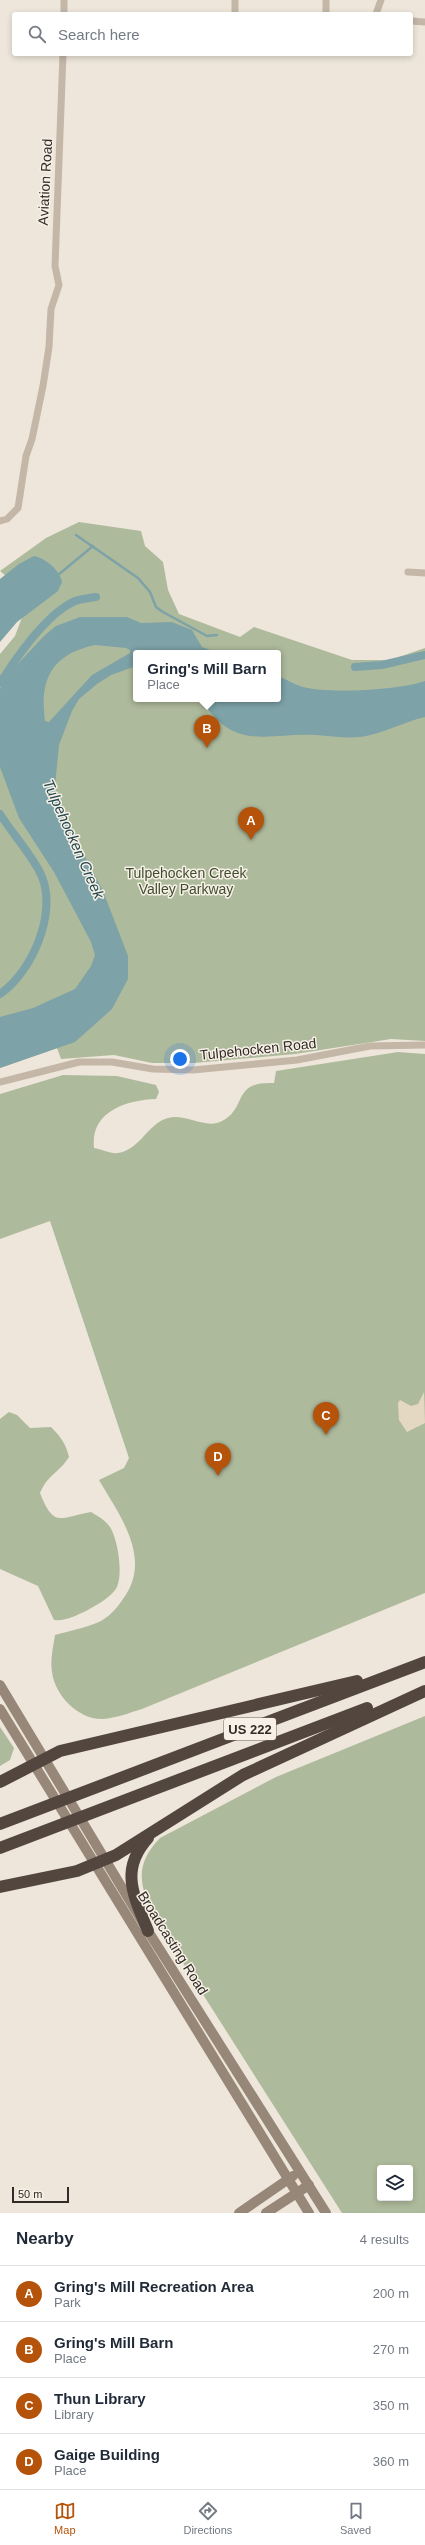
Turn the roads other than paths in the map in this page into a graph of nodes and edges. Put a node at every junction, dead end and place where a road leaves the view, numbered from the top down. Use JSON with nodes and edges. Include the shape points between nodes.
{"nodes":[{"id":1,"x":64,"y":0,"type":"edge"},
{"id":2,"x":235,"y":0,"type":"edge"},
{"id":3,"x":326,"y":0,"type":"edge"},
{"id":4,"x":382,"y":0,"type":"edge"},
{"id":5,"x":64,"y":12,"type":"edge"},
{"id":6,"x":235,"y":12,"type":"edge"},
{"id":7,"x":326,"y":12,"type":"edge"},
{"id":8,"x":377,"y":12,"type":"edge"},
{"id":9,"x":413,"y":21,"type":"edge"},
{"id":10,"x":425,"y":22,"type":"edge"},
{"id":11,"x":63,"y":56,"type":"edge"},
{"id":12,"x":0,"y":522,"type":"edge"},
{"id":13,"x":408,"y":572,"type":"dead end"},
{"id":14,"x":425,"y":573,"type":"edge"},
{"id":15,"x":425,"y":1045,"type":"edge"},
{"id":16,"x":0,"y":1082,"type":"edge"},
{"id":17,"x":425,"y":1662,"type":"edge"},
{"id":18,"x":0,"y":1685,"type":"edge"},
{"id":19,"x":425,"y":1686,"type":"edge"},
{"id":20,"x":425,"y":1691,"type":"edge"},
{"id":21,"x":0,"y":1709,"type":"edge"},
{"id":22,"x":38,"y":1762,"type":"junction"},
{"id":23,"x":0,"y":1782,"type":"edge"},
{"id":24,"x":0,"y":1824,"type":"edge"},
{"id":25,"x":157,"y":1829,"type":"junction"},
{"id":26,"x":0,"y":1848,"type":"edge"},
{"id":27,"x":100,"y":1862,"type":"junction"},
{"id":28,"x":0,"y":1887,"type":"edge"},
{"id":29,"x":148,"y":1931,"type":"junction"},
{"id":30,"x":300,"y":2172,"type":"junction"},
{"id":31,"x":288,"y":2179,"type":"junction"},
{"id":32,"x":309,"y":2185,"type":"junction"},
{"id":33,"x":297,"y":2193,"type":"junction"},
{"id":34,"x":238,"y":2213,"type":"edge"},
{"id":35,"x":266,"y":2213,"type":"edge"},
{"id":36,"x":309,"y":2213,"type":"edge"},
{"id":37,"x":326,"y":2213,"type":"edge"}],
"edges":[{"from":1,"to":5,"type":"street"},
{"from":2,"to":6,"type":"street"},
{"from":3,"to":7,"type":"street"},
{"from":4,"to":8,"type":"street"},
{"from":9,"to":10,"type":"street"},
{"from":11,"to":12,"type":"street","name":"Aviation Road","via":[[55,266],[59,285],[51,308],[43,386],[26,456],[18,508],[8,519]]},
{"from":13,"to":14,"type":"street"},
{"from":15,"to":16,"type":"street","name":"Tulpehocken Road","via":[[370,1046],[297,1060],[193,1070],[153,1069],[112,1062],[79,1062]]},
{"from":17,"to":22,"type":"highway","via":[[312,1693],[60,1751]]},
{"from":17,"to":24,"type":"highway","number":"US 222"},
{"from":18,"to":22,"type":"main road","name":"Broadcasting Road"},
{"from":19,"to":26,"type":"highway","number":"US 222"},
{"from":20,"to":25,"type":"highway","via":[[243,1775]]},
{"from":21,"to":22,"type":"main road","name":"Broadcasting Road"},
{"from":22,"to":23,"type":"highway"},
{"from":22,"to":27,"type":"main road","name":"Broadcasting Road"},
{"from":25,"to":27,"type":"highway"},
{"from":25,"to":29,"type":"highway","via":[[137,1853],[131,1873],[133,1895]]},
{"from":27,"to":28,"type":"highway","via":[[77,1871]]},
{"from":27,"to":29,"type":"main road","name":"Broadcasting Road"},
{"from":27,"to":31,"type":"main road","name":"Broadcasting Road"},
{"from":29,"to":30,"type":"main road","name":"Broadcasting Road"},
{"from":30,"to":31,"type":"main road"},
{"from":30,"to":32,"type":"main road","name":"Broadcasting Road"},
{"from":31,"to":33,"type":"main road","name":"Broadcasting Road"},
{"from":31,"to":34,"type":"main road"},
{"from":32,"to":33,"type":"main road"},
{"from":32,"to":37,"type":"main road","name":"Broadcasting Road"},
{"from":33,"to":35,"type":"main road"},
{"from":33,"to":36,"type":"main road","name":"Broadcasting Road"}]}
